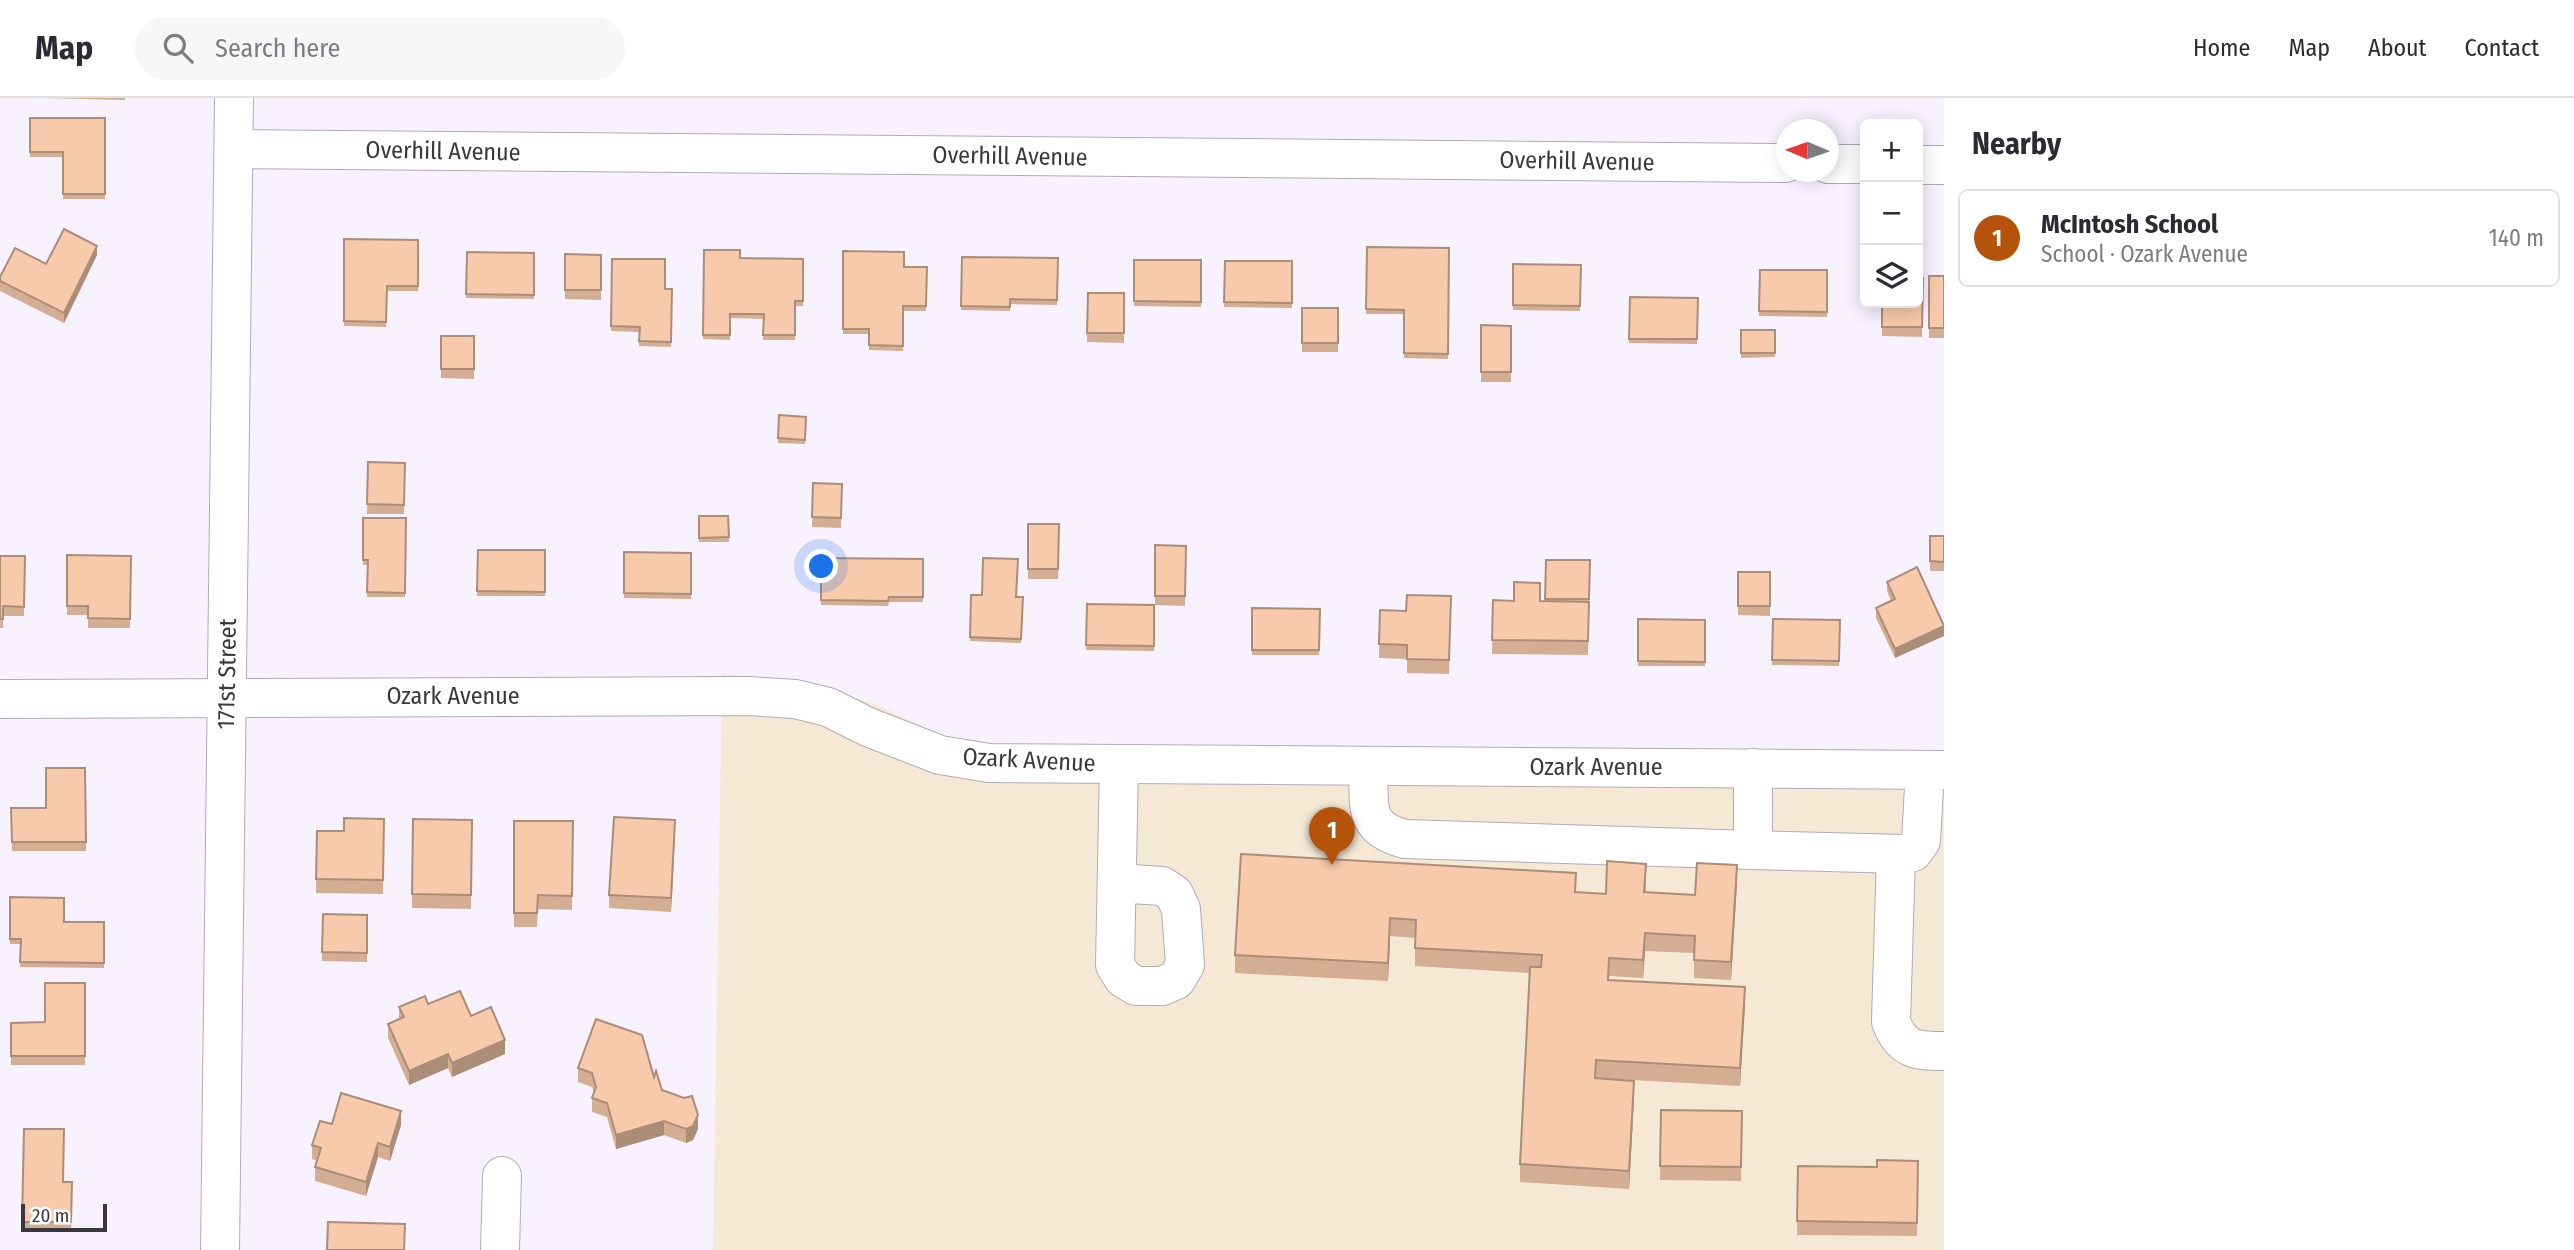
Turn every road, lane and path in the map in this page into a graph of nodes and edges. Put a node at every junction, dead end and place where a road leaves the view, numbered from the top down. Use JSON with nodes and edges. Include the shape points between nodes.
{"nodes":[{"id":1,"x":234,"y":98,"type":"edge"},
{"id":2,"x":233,"y":149,"type":"junction"},
{"id":3,"x":1776,"y":163,"type":"edge"},
{"id":4,"x":1839,"y":164,"type":"edge"},
{"id":5,"x":1860,"y":164,"type":"edge"},
{"id":6,"x":1923,"y":165,"type":"edge"},
{"id":7,"x":1944,"y":165,"type":"edge"},
{"id":8,"x":227,"y":697,"type":"junction"},
{"id":9,"x":0,"y":699,"type":"edge"},
{"id":10,"x":1119,"y":764,"type":"junction"},
{"id":11,"x":1368,"y":766,"type":"junction"},
{"id":12,"x":1753,"y":768,"type":"junction"},
{"id":13,"x":1935,"y":770,"type":"edge"},
{"id":14,"x":1753,"y":850,"type":"junction"},
{"id":15,"x":1896,"y":854,"type":"junction"},
{"id":16,"x":1117,"y":883,"type":"dead end"},
{"id":17,"x":1944,"y":1051,"type":"edge"},
{"id":18,"x":502,"y":1176,"type":"dead end"},
{"id":19,"x":220,"y":1250,"type":"edge"},
{"id":20,"x":500,"y":1250,"type":"edge"}],
"edges":[{"from":1,"to":2,"type":"street","name":"171st Street"},
{"from":2,"to":3,"type":"street","name":"Overhill Avenue"},
{"from":2,"to":8,"type":"street","name":"171st Street"},
{"from":4,"to":5,"type":"street"},
{"from":6,"to":7,"type":"street"},
{"from":8,"to":9,"type":"street","name":"Ozark Avenue"},
{"from":8,"to":10,"type":"street","name":"Ozark Avenue","via":[[795,699],[828,707],[940,755],[989,763]]},
{"from":8,"to":19,"type":"street","name":"171st Street"},
{"from":10,"to":11,"type":"street","name":"Ozark Avenue"},
{"from":10,"to":16,"type":"street"},
{"from":11,"to":12,"type":"street","name":"Ozark Avenue"},
{"from":11,"to":14,"type":"street","via":[[1375,826],[1405,839]]},
{"from":12,"to":13,"type":"street","name":"Ozark Avenue"},
{"from":12,"to":14,"type":"street"},
{"from":13,"to":15,"type":"street","via":[[1921,841],[1913,852]]},
{"from":14,"to":15,"type":"street"},
{"from":15,"to":17,"type":"street","via":[[1891,1022],[1896,1037],[1909,1047]]},
{"from":18,"to":20,"type":"street"}]}
